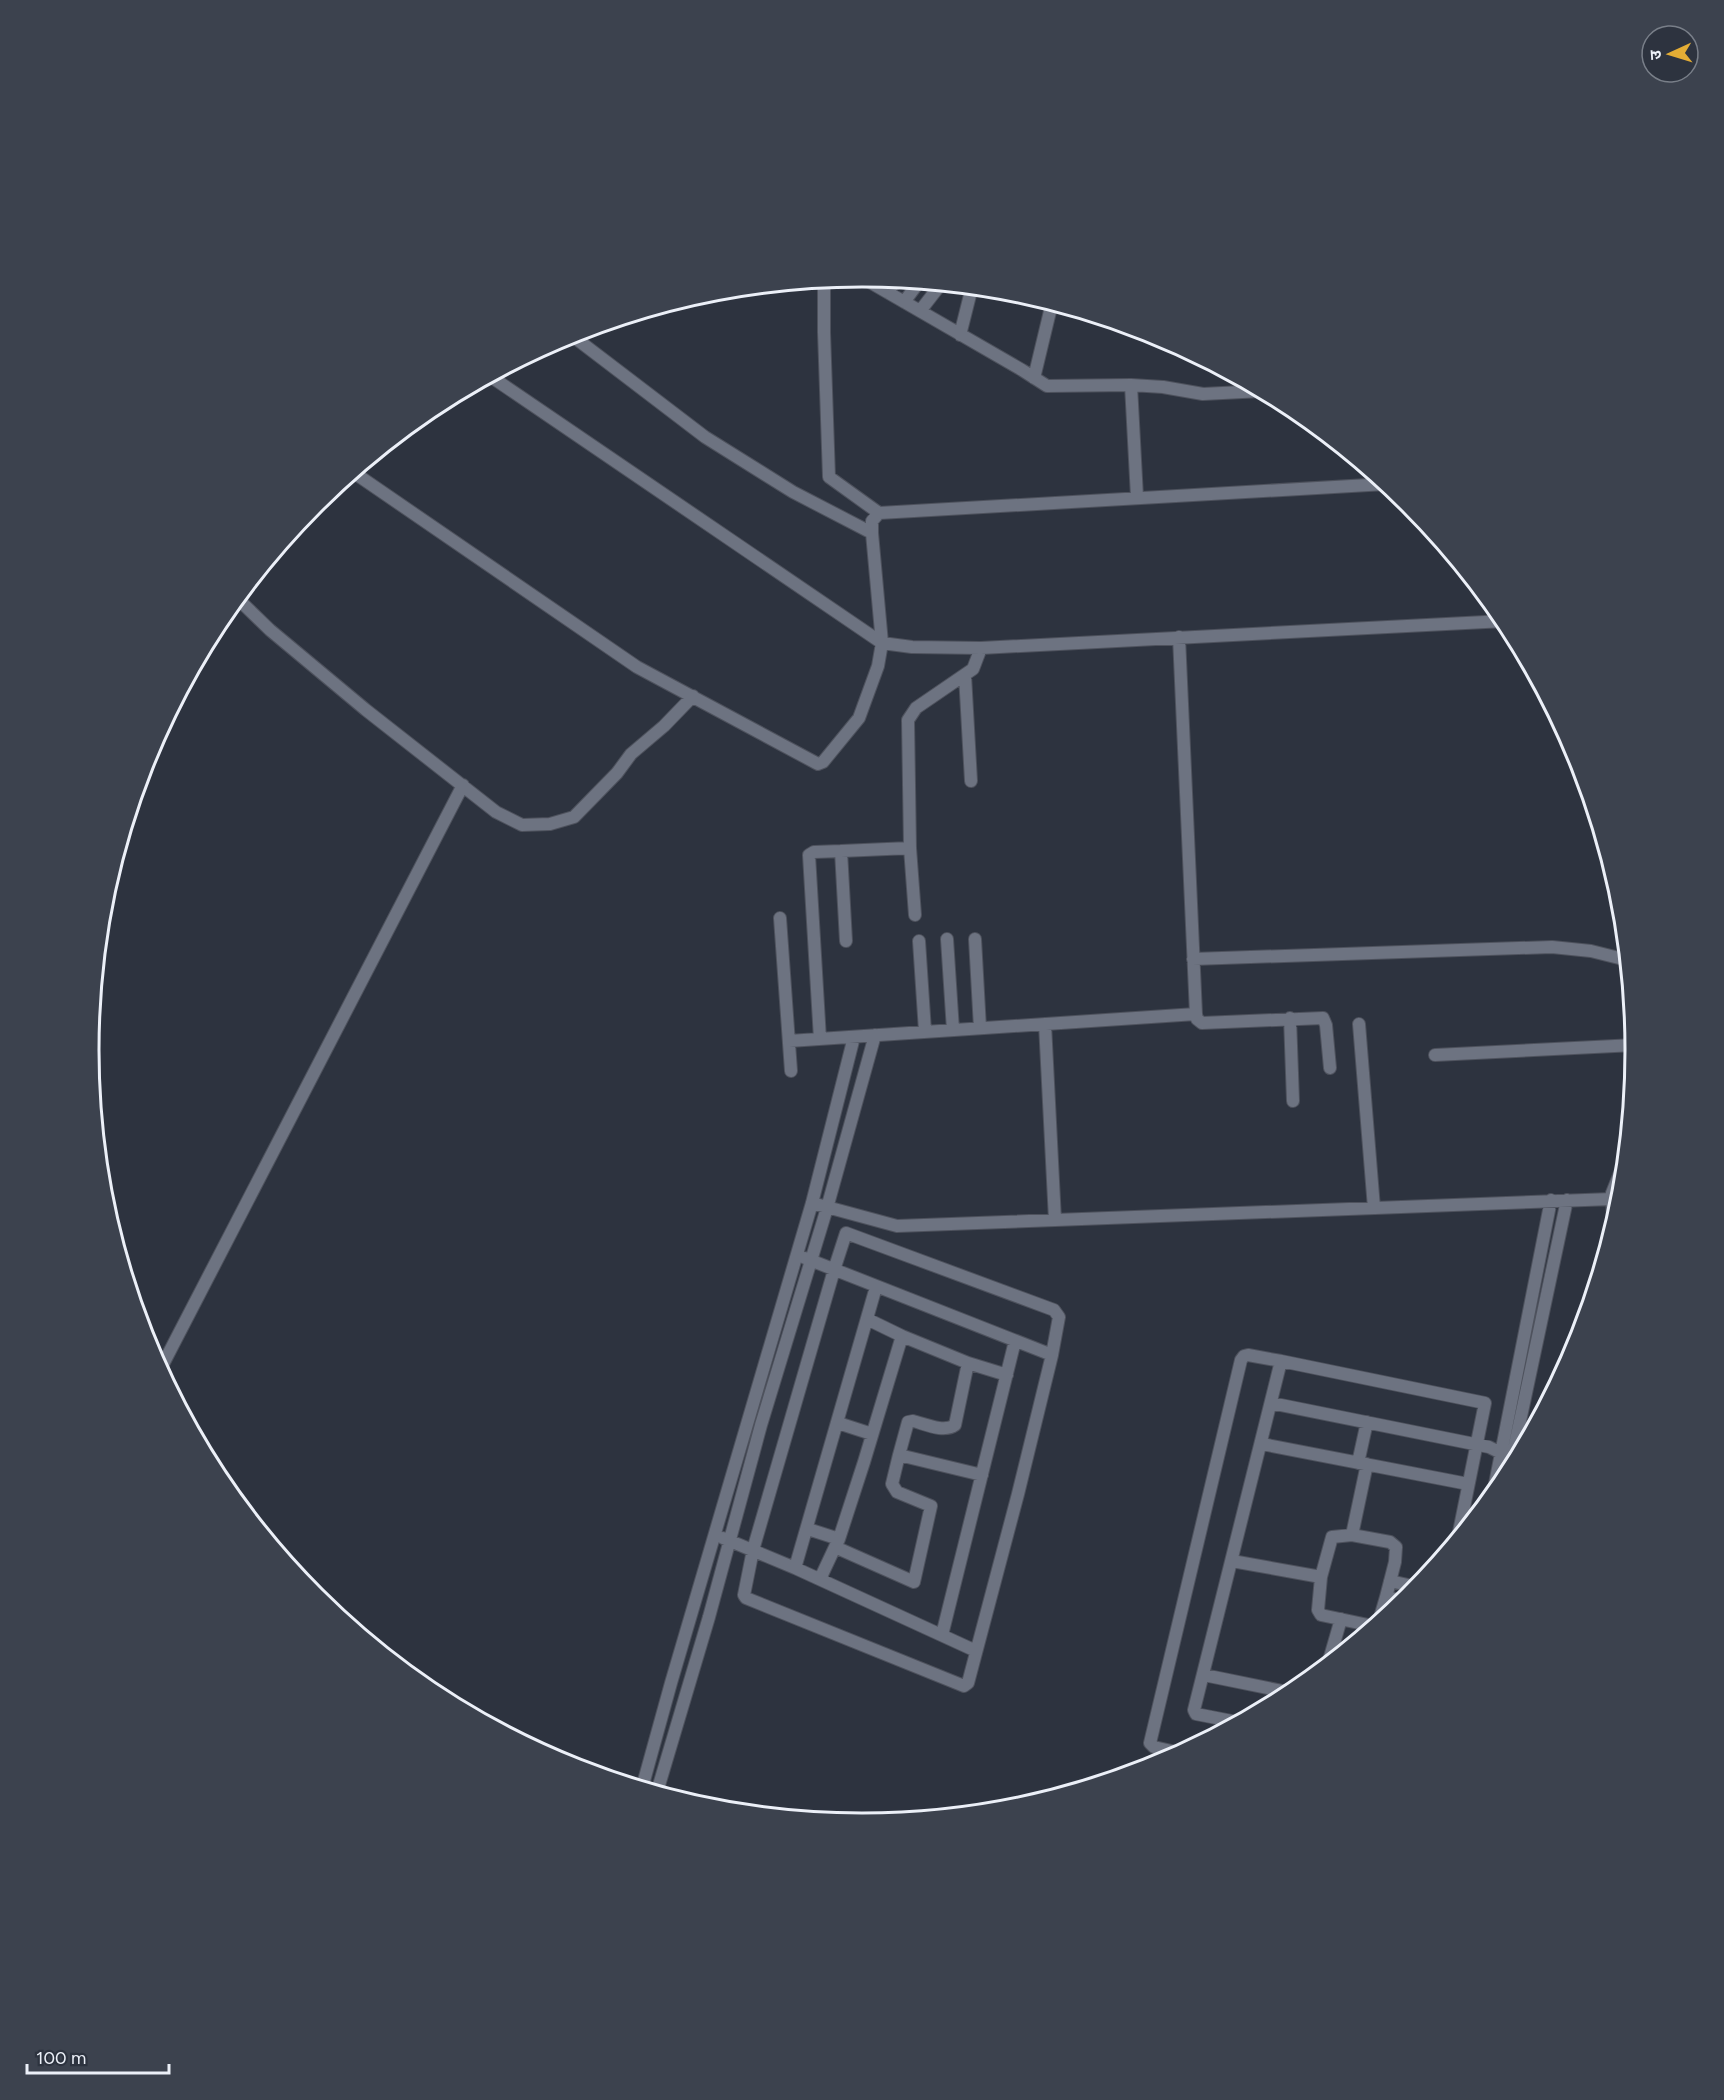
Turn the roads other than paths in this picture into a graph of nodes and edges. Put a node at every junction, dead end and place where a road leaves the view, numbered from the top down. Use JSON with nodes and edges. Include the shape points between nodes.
{"nodes":[{"id":1,"x":880,"y":288,"type":"edge"},
{"id":2,"x":890,"y":288,"type":"edge"},
{"id":3,"x":824,"y":289,"type":"edge"},
{"id":4,"x":914,"y":289,"type":"edge"},
{"id":5,"x":935,"y":291,"type":"edge"},
{"id":6,"x":887,"y":292,"type":"junction"},
{"id":7,"x":970,"y":295,"type":"edge"},
{"id":8,"x":904,"y":302,"type":"junction"},
{"id":9,"x":920,"y":311,"type":"junction"},
{"id":10,"x":1051,"y":311,"type":"edge"},
{"id":11,"x":960,"y":335,"type":"junction"},
{"id":12,"x":580,"y":341,"type":"edge"},
{"id":13,"x":1034,"y":378,"type":"junction"},
{"id":14,"x":497,"y":381,"type":"edge"},
{"id":15,"x":1131,"y":385,"type":"junction"},
{"id":16,"x":1248,"y":392,"type":"edge"},
{"id":17,"x":359,"y":476,"type":"edge"},
{"id":18,"x":1372,"y":483,"type":"edge"},
{"id":19,"x":1137,"y":497,"type":"junction"},
{"id":20,"x":879,"y":513,"type":"junction"},
{"id":21,"x":872,"y":533,"type":"junction"},
{"id":22,"x":244,"y":604,"type":"edge"},
{"id":23,"x":1493,"y":622,"type":"edge"},
{"id":24,"x":1179,"y":637,"type":"junction"},
{"id":25,"x":882,"y":643,"type":"junction"},
{"id":26,"x":979,"y":655,"type":"junction"},
{"id":27,"x":965,"y":675,"type":"junction"},
{"id":28,"x":693,"y":696,"type":"junction"},
{"id":29,"x":971,"y":781,"type":"dead end"},
{"id":30,"x":463,"y":785,"type":"junction"},
{"id":31,"x":910,"y":848,"type":"junction"},
{"id":32,"x":841,"y":851,"type":"junction"},
{"id":33,"x":915,"y":915,"type":"dead end"},
{"id":34,"x":780,"y":918,"type":"dead end"},
{"id":35,"x":946,"y":939,"type":"dead end"},
{"id":36,"x":975,"y":939,"type":"dead end"},
{"id":37,"x":919,"y":940,"type":"dead end"},
{"id":38,"x":846,"y":941,"type":"dead end"},
{"id":39,"x":1619,"y":958,"type":"edge"},
{"id":40,"x":1193,"y":959,"type":"junction"},
{"id":41,"x":1196,"y":1014,"type":"junction"},
{"id":42,"x":1290,"y":1018,"type":"junction"},
{"id":43,"x":1045,"y":1024,"type":"junction"},
{"id":44,"x":1359,"y":1024,"type":"dead end"},
{"id":45,"x":980,"y":1028,"type":"junction"},
{"id":46,"x":953,"y":1030,"type":"junction"},
{"id":47,"x":925,"y":1031,"type":"junction"},
{"id":48,"x":874,"y":1035,"type":"junction"},
{"id":49,"x":854,"y":1037,"type":"junction"},
{"id":50,"x":820,"y":1039,"type":"junction"},
{"id":51,"x":789,"y":1041,"type":"junction"},
{"id":52,"x":1625,"y":1046,"type":"edge"},
{"id":53,"x":1435,"y":1055,"type":"dead end"},
{"id":54,"x":1330,"y":1068,"type":"dead end"},
{"id":55,"x":791,"y":1071,"type":"dead end"},
{"id":56,"x":1293,"y":1101,"type":"dead end"},
{"id":57,"x":1611,"y":1195,"type":"edge"},
{"id":58,"x":1551,"y":1200,"type":"junction"},
{"id":59,"x":1567,"y":1200,"type":"junction"},
{"id":60,"x":812,"y":1203,"type":"junction"},
{"id":61,"x":827,"y":1208,"type":"junction"},
{"id":62,"x":1374,"y":1208,"type":"junction"},
{"id":63,"x":1055,"y":1220,"type":"junction"},
{"id":64,"x":796,"y":1253,"type":"junction"},
{"id":65,"x":810,"y":1261,"type":"junction"},
{"id":66,"x":834,"y":1270,"type":"junction"},
{"id":67,"x":876,"y":1287,"type":"junction"},
{"id":68,"x":867,"y":1319,"type":"junction"},
{"id":69,"x":902,"y":1336,"type":"junction"},
{"id":70,"x":1015,"y":1341,"type":"junction"},
{"id":71,"x":1052,"y":1355,"type":"junction"},
{"id":72,"x":165,"y":1360,"type":"edge"},
{"id":73,"x":1281,"y":1361,"type":"junction"},
{"id":74,"x":968,"y":1363,"type":"junction"},
{"id":75,"x":1007,"y":1375,"type":"junction"},
{"id":76,"x":1271,"y":1403,"type":"junction"},
{"id":77,"x":1367,"y":1422,"type":"junction"},
{"id":78,"x":837,"y":1423,"type":"junction"},
{"id":79,"x":872,"y":1434,"type":"junction"},
{"id":80,"x":1262,"y":1444,"type":"junction"},
{"id":81,"x":1477,"y":1444,"type":"junction"},
{"id":82,"x":1512,"y":1449,"type":"edge"},
{"id":83,"x":1511,"y":1450,"type":"edge"},
{"id":84,"x":899,"y":1455,"type":"junction"},
{"id":85,"x":1507,"y":1457,"type":"edge"},
{"id":86,"x":1362,"y":1464,"type":"junction"},
{"id":87,"x":982,"y":1476,"type":"junction"},
{"id":88,"x":1468,"y":1484,"type":"junction"},
{"id":89,"x":1461,"y":1522,"type":"edge"},
{"id":90,"x":808,"y":1529,"type":"junction"},
{"id":91,"x":715,"y":1534,"type":"junction"},
{"id":92,"x":1352,"y":1535,"type":"junction"},
{"id":93,"x":729,"y":1541,"type":"junction"},
{"id":94,"x":837,"y":1543,"type":"junction"},
{"id":95,"x":753,"y":1550,"type":"junction"},
{"id":96,"x":1232,"y":1561,"type":"junction"},
{"id":97,"x":795,"y":1568,"type":"junction"},
{"id":98,"x":1321,"y":1577,"type":"junction"},
{"id":99,"x":820,"y":1580,"type":"junction"},
{"id":100,"x":1390,"y":1581,"type":"junction"},
{"id":101,"x":1407,"y":1585,"type":"edge"},
{"id":102,"x":1386,"y":1597,"type":"junction"},
{"id":103,"x":1393,"y":1598,"type":"edge"},
{"id":104,"x":1383,"y":1608,"type":"edge"},
{"id":105,"x":1341,"y":1619,"type":"junction"},
{"id":106,"x":1365,"y":1624,"type":"edge"},
{"id":107,"x":942,"y":1635,"type":"junction"},
{"id":108,"x":1332,"y":1650,"type":"edge"},
{"id":109,"x":976,"y":1651,"type":"junction"},
{"id":110,"x":1204,"y":1675,"type":"junction"},
{"id":111,"x":1277,"y":1690,"type":"edge"},
{"id":112,"x":1227,"y":1720,"type":"edge"},
{"id":113,"x":1165,"y":1750,"type":"edge"},
{"id":114,"x":644,"y":1781,"type":"edge"},
{"id":115,"x":659,"y":1785,"type":"edge"}],
"edges":[{"from":1,"to":6,"type":"street"},
{"from":2,"to":6,"type":"street"},
{"from":3,"to":20,"type":"street","via":[[829,477]]},
{"from":4,"to":8,"type":"street"},
{"from":5,"to":9,"type":"street"},
{"from":6,"to":8,"type":"street"},
{"from":7,"to":11,"type":"street"},
{"from":8,"to":9,"type":"street"},
{"from":9,"to":11,"type":"street"},
{"from":10,"to":13,"type":"street"},
{"from":11,"to":13,"type":"street"},
{"from":12,"to":21,"type":"street","via":[[705,437],[793,492]]},
{"from":13,"to":15,"type":"street","via":[[1047,386]]},
{"from":14,"to":25,"type":"street"},
{"from":15,"to":16,"type":"street","via":[[1203,394]]},
{"from":15,"to":19,"type":"street"},
{"from":17,"to":28,"type":"street","via":[[637,667]]},
{"from":18,"to":19,"type":"street"},
{"from":19,"to":20,"type":"street"},
{"from":20,"to":21,"type":"street","via":[[872,521]]},
{"from":21,"to":25,"type":"street"},
{"from":22,"to":30,"type":"street","via":[[366,710]]},
{"from":23,"to":24,"type":"street"},
{"from":24,"to":26,"type":"street"},
{"from":24,"to":40,"type":"street"},
{"from":25,"to":26,"type":"street"},
{"from":25,"to":28,"type":"street","via":[[859,718],[821,764]]},
{"from":26,"to":27,"type":"street","via":[[973,669]]},
{"from":27,"to":29,"type":"street"},
{"from":27,"to":31,"type":"street","via":[[916,708],[908,720]]},
{"from":28,"to":30,"type":"street","via":[[636,749],[570,820],[534,826],[515,823]]},
{"from":30,"to":72,"type":"street"},
{"from":31,"to":32,"type":"street"},
{"from":31,"to":33,"type":"street"},
{"from":32,"to":38,"type":"street"},
{"from":32,"to":50,"type":"street","via":[[809,855]]},
{"from":34,"to":51,"type":"street"},
{"from":35,"to":46,"type":"street"},
{"from":36,"to":45,"type":"street"},
{"from":37,"to":47,"type":"street"},
{"from":39,"to":40,"type":"street","via":[[1552,947]]},
{"from":40,"to":41,"type":"street"},
{"from":41,"to":42,"type":"street","via":[[1202,1023]]},
{"from":41,"to":43,"type":"street"},
{"from":42,"to":54,"type":"street","via":[[1325,1020]]},
{"from":42,"to":56,"type":"street"},
{"from":43,"to":45,"type":"street"},
{"from":43,"to":63,"type":"street"},
{"from":44,"to":62,"type":"street"},
{"from":45,"to":46,"type":"street"},
{"from":46,"to":47,"type":"street"},
{"from":47,"to":48,"type":"street"},
{"from":48,"to":49,"type":"street"},
{"from":48,"to":61,"type":"street"},
{"from":49,"to":50,"type":"street"},
{"from":49,"to":60,"type":"street"},
{"from":50,"to":51,"type":"street"},
{"from":51,"to":55,"type":"street"},
{"from":52,"to":53,"type":"street"},
{"from":57,"to":59,"type":"street"},
{"from":58,"to":59,"type":"street"},
{"from":58,"to":62,"type":"street"},
{"from":58,"to":83,"type":"street"},
{"from":59,"to":82,"type":"street"},
{"from":60,"to":61,"type":"street"},
{"from":60,"to":64,"type":"street"},
{"from":61,"to":63,"type":"street","via":[[897,1226]]},
{"from":61,"to":65,"type":"street"},
{"from":62,"to":63,"type":"street"},
{"from":64,"to":65,"type":"street"},
{"from":64,"to":91,"type":"street"},
{"from":65,"to":66,"type":"street"},
{"from":65,"to":93,"type":"street"},
{"from":66,"to":67,"type":"street"},
{"from":66,"to":71,"type":"street","via":[[849,1233],[1054,1310],[1059,1317]]},
{"from":66,"to":95,"type":"street"},
{"from":67,"to":68,"type":"street"},
{"from":67,"to":70,"type":"street"},
{"from":68,"to":69,"type":"street"},
{"from":68,"to":78,"type":"street"},
{"from":69,"to":74,"type":"street"},
{"from":69,"to":79,"type":"street"},
{"from":70,"to":71,"type":"street"},
{"from":70,"to":75,"type":"street"},
{"from":71,"to":109,"type":"street"},
{"from":73,"to":76,"type":"street"},
{"from":73,"to":81,"type":"street","via":[[1485,1403]]},
{"from":73,"to":113,"type":"street","via":[[1248,1355],[1241,1360],[1150,1743]]},
{"from":74,"to":75,"type":"street"},
{"from":74,"to":84,"type":"street","via":[[955,1425],[941,1428],[910,1421]]},
{"from":75,"to":87,"type":"street"},
{"from":76,"to":77,"type":"street"},
{"from":76,"to":80,"type":"street"},
{"from":77,"to":81,"type":"street"},
{"from":77,"to":86,"type":"street"},
{"from":78,"to":79,"type":"street"},
{"from":78,"to":90,"type":"street"},
{"from":79,"to":94,"type":"street"},
{"from":80,"to":86,"type":"street"},
{"from":80,"to":96,"type":"street"},
{"from":81,"to":85,"type":"street"},
{"from":81,"to":88,"type":"street"},
{"from":84,"to":87,"type":"street"},
{"from":84,"to":94,"type":"street","via":[[893,1489],[931,1506],[914,1582]]},
{"from":86,"to":88,"type":"street"},
{"from":86,"to":92,"type":"street"},
{"from":87,"to":107,"type":"street"},
{"from":88,"to":89,"type":"street"},
{"from":90,"to":94,"type":"street"},
{"from":90,"to":97,"type":"street"},
{"from":91,"to":93,"type":"street"},
{"from":91,"to":114,"type":"street"},
{"from":92,"to":98,"type":"street","via":[[1332,1537]]},
{"from":92,"to":100,"type":"street","via":[[1390,1542],[1396,1547]]},
{"from":93,"to":95,"type":"street"},
{"from":93,"to":115,"type":"street"},
{"from":94,"to":99,"type":"street"},
{"from":95,"to":97,"type":"street"},
{"from":95,"to":109,"type":"street","via":[[746,1598],[962,1686],[968,1683]]},
{"from":96,"to":98,"type":"street"},
{"from":96,"to":110,"type":"street"},
{"from":97,"to":99,"type":"street"},
{"from":98,"to":105,"type":"street","via":[[1319,1613]]},
{"from":99,"to":107,"type":"street"},
{"from":100,"to":101,"type":"street"},
{"from":100,"to":102,"type":"street"},
{"from":102,"to":103,"type":"street"},
{"from":102,"to":104,"type":"street"},
{"from":105,"to":106,"type":"street"},
{"from":105,"to":108,"type":"street"},
{"from":107,"to":109,"type":"street"},
{"from":110,"to":111,"type":"street"},
{"from":110,"to":112,"type":"street","via":[[1195,1712]]}]}
